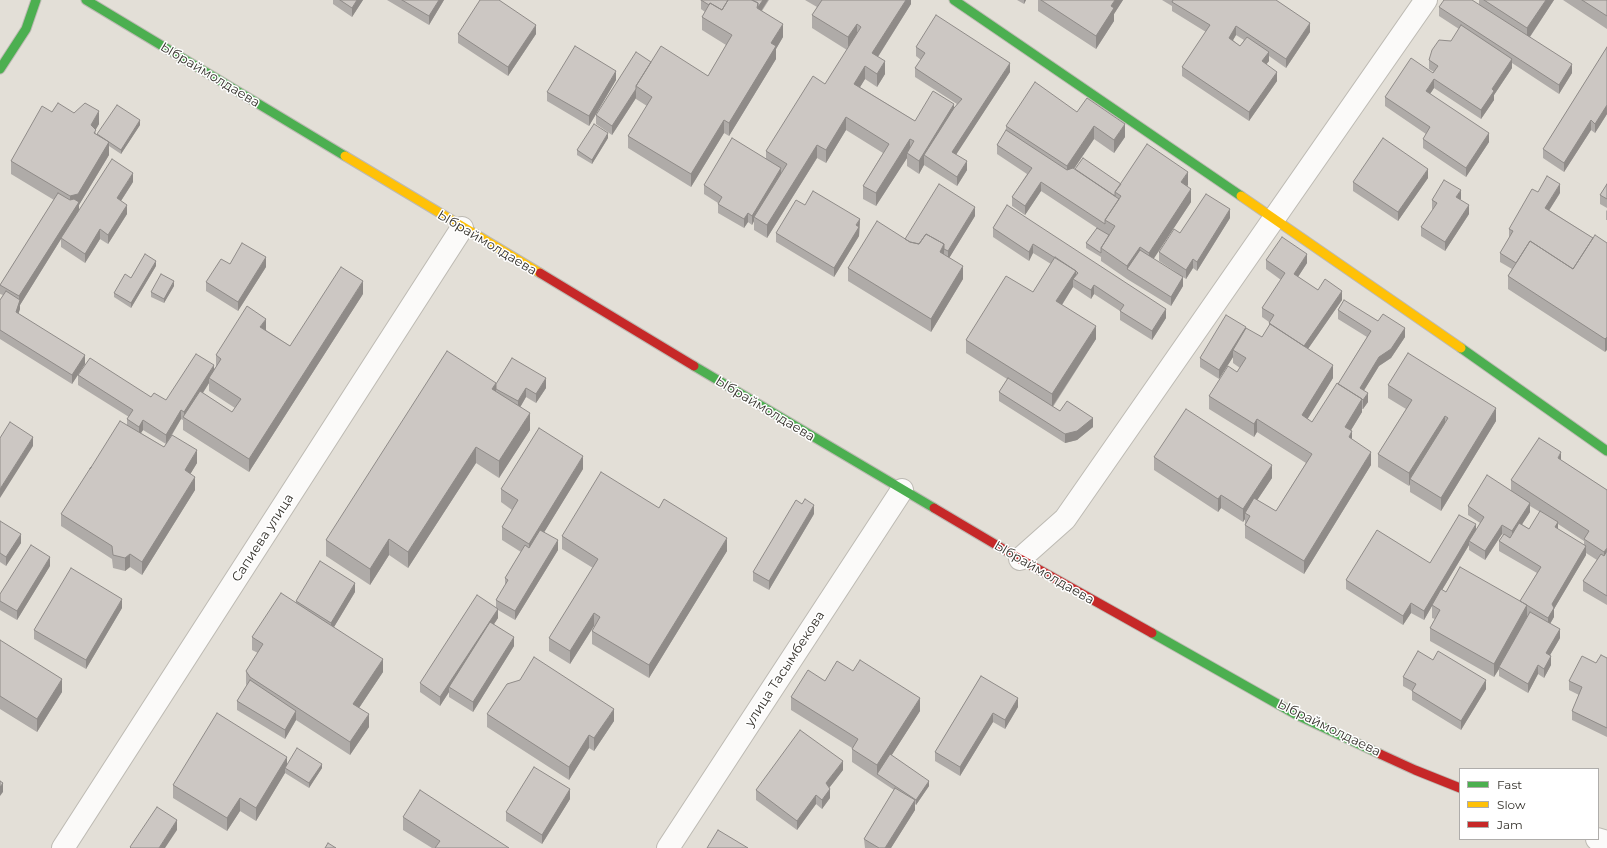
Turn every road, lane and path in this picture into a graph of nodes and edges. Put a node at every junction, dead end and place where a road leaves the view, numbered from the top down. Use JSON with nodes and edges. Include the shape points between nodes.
{"nodes":[{"id":1,"x":36,"y":0,"type":"edge"},
{"id":2,"x":86,"y":0,"type":"edge"},
{"id":3,"x":954,"y":0,"type":"edge"},
{"id":4,"x":1426,"y":0,"type":"edge"},
{"id":5,"x":0,"y":69,"type":"edge"},
{"id":6,"x":1274,"y":219,"type":"junction"},
{"id":7,"x":462,"y":228,"type":"junction"},
{"id":8,"x":1607,"y":451,"type":"edge"},
{"id":9,"x":902,"y":490,"type":"junction"},
{"id":10,"x":1020,"y":559,"type":"junction"},
{"id":11,"x":1459,"y":788,"type":"edge"},
{"id":12,"x":63,"y":848,"type":"edge"},
{"id":13,"x":668,"y":848,"type":"edge"}],
"edges":[{"from":1,"to":5,"type":"street","via":[[26,29]]},
{"from":2,"to":7,"type":"street","name":"Ыбраймолдаева"},
{"from":3,"to":6,"type":"street"},
{"from":4,"to":6,"type":"street"},
{"from":6,"to":8,"type":"street","via":[[1368,282]]},
{"from":6,"to":10,"type":"street","via":[[1066,519]]},
{"from":7,"to":9,"type":"street","name":"Ыбраймолдаева"},
{"from":7,"to":12,"type":"street","name":"Сапиева улица"},
{"from":9,"to":10,"type":"street","name":"Ыбраймолдаева"},
{"from":9,"to":13,"type":"street","name":"улица Тасымбекова"},
{"from":10,"to":11,"type":"street","name":"Ыбраймолдаева","via":[[1297,715]]}]}
